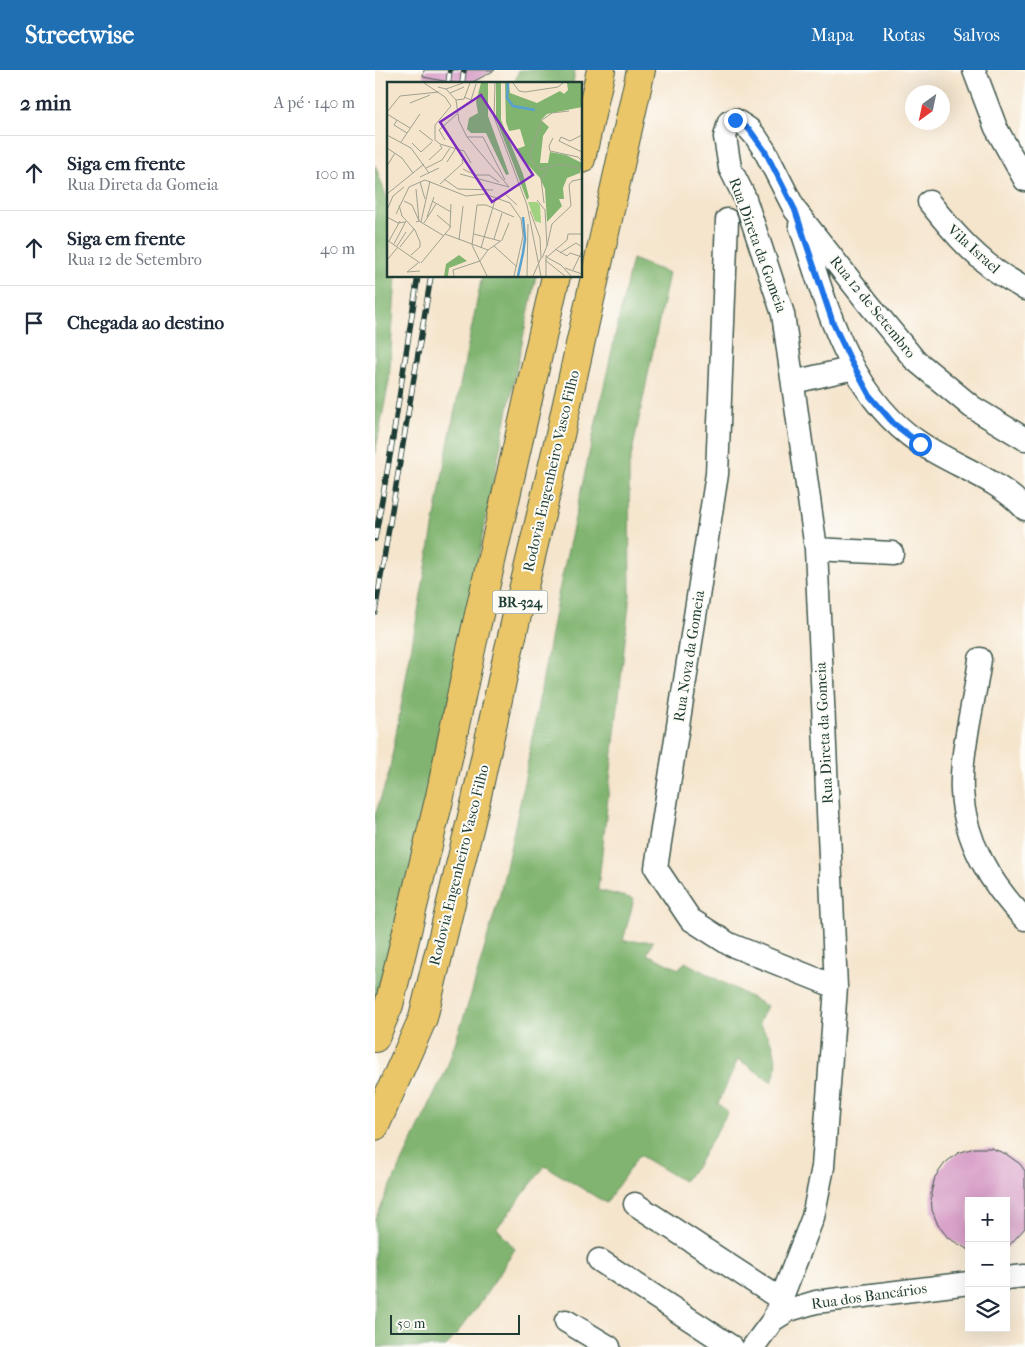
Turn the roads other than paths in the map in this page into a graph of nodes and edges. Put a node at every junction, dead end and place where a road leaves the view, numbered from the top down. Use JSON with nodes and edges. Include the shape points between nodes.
{"nodes":[{"id":1,"x":601,"y":70,"type":"edge"},
{"id":2,"x":641,"y":70,"type":"edge"},
{"id":3,"x":978,"y":72,"type":"edge"},
{"id":4,"x":735,"y":120,"type":"joint"},
{"id":5,"x":583,"y":150,"type":"edge"},
{"id":6,"x":1025,"y":180,"type":"edge"},
{"id":7,"x":929,"y":202,"type":"dead end"},
{"id":8,"x":795,"y":210,"type":"junction"},
{"id":9,"x":727,"y":220,"type":"dead end"},
{"id":10,"x":555,"y":278,"type":"edge"},
{"id":11,"x":1025,"y":289,"type":"edge"},
{"id":12,"x":854,"y":368,"type":"junction"},
{"id":13,"x":802,"y":380,"type":"dead end"},
{"id":14,"x":1025,"y":440,"type":"edge"},
{"id":15,"x":1025,"y":509,"type":"edge"},
{"id":16,"x":816,"y":549,"type":"junction"},
{"id":17,"x":892,"y":553,"type":"dead end"},
{"id":18,"x":980,"y":659,"type":"dead end"},
{"id":19,"x":1025,"y":919,"type":"edge"},
{"id":20,"x":836,"y":987,"type":"junction"},
{"id":21,"x":375,"y":1038,"type":"edge"},
{"id":22,"x":375,"y":1126,"type":"edge"},
{"id":23,"x":635,"y":1204,"type":"dead end"},
{"id":24,"x":599,"y":1260,"type":"dead end"},
{"id":25,"x":1025,"y":1276,"type":"edge"},
{"id":26,"x":1010,"y":1278,"type":"edge"},
{"id":27,"x":965,"y":1283,"type":"edge"},
{"id":28,"x":777,"y":1310,"type":"junction"},
{"id":29,"x":566,"y":1321,"type":"dead end"},
{"id":30,"x":609,"y":1347,"type":"edge"},
{"id":31,"x":732,"y":1347,"type":"edge"},
{"id":32,"x":753,"y":1347,"type":"edge"}],
"edges":[{"from":1,"to":5,"type":"highway"},
{"from":2,"to":22,"type":"highway","name":"Rodovia Engenheiro Vasco Filho","number":"BR-324","via":[[560,435],[423,1018]]},
{"from":3,"to":6,"type":"street","via":[[996,128]]},
{"from":4,"to":8,"type":"street","name":"Rua 12 de Setembro","via":[[749,129],[765,151]]},
{"from":4,"to":16,"type":"street","name":"Rua Direta da Gomeia","via":[[729,122],[725,136],[730,168],[743,196],[783,314]]},
{"from":7,"to":11,"type":"street","name":"Vila Israel","via":[[970,249]]},
{"from":8,"to":12,"type":"street","via":[[833,323]]},
{"from":8,"to":14,"type":"street","name":"Rua 12 de Setembro","via":[[914,359],[972,407]]},
{"from":9,"to":20,"type":"street","name":"Rua Nova da Gomeia","via":[[717,474],[656,868],[690,920],[729,944]]},
{"from":10,"to":21,"type":"highway","number":"BR-324","via":[[440,796],[389,1005]]},
{"from":12,"to":13,"type":"street"},
{"from":12,"to":15,"type":"street","via":[[870,396],[894,424],[920,444],[989,481]]},
{"from":16,"to":17,"type":"street"},
{"from":16,"to":20,"type":"street","name":"Rua Direta da Gomeia"},
{"from":18,"to":19,"type":"street","via":[[965,755],[962,790],[965,817],[971,840],[984,864]]},
{"from":20,"to":28,"type":"street","name":"Rua Direta da Gomeia","via":[[823,1167],[813,1217]]},
{"from":23,"to":28,"type":"street"},
{"from":24,"to":31,"type":"street"},
{"from":25,"to":26,"type":"street"},
{"from":27,"to":28,"type":"street","name":"Rua dos Bancários"},
{"from":28,"to":32,"type":"street","name":"Rua Direta da Gomeia"},
{"from":29,"to":30,"type":"street"}]}
